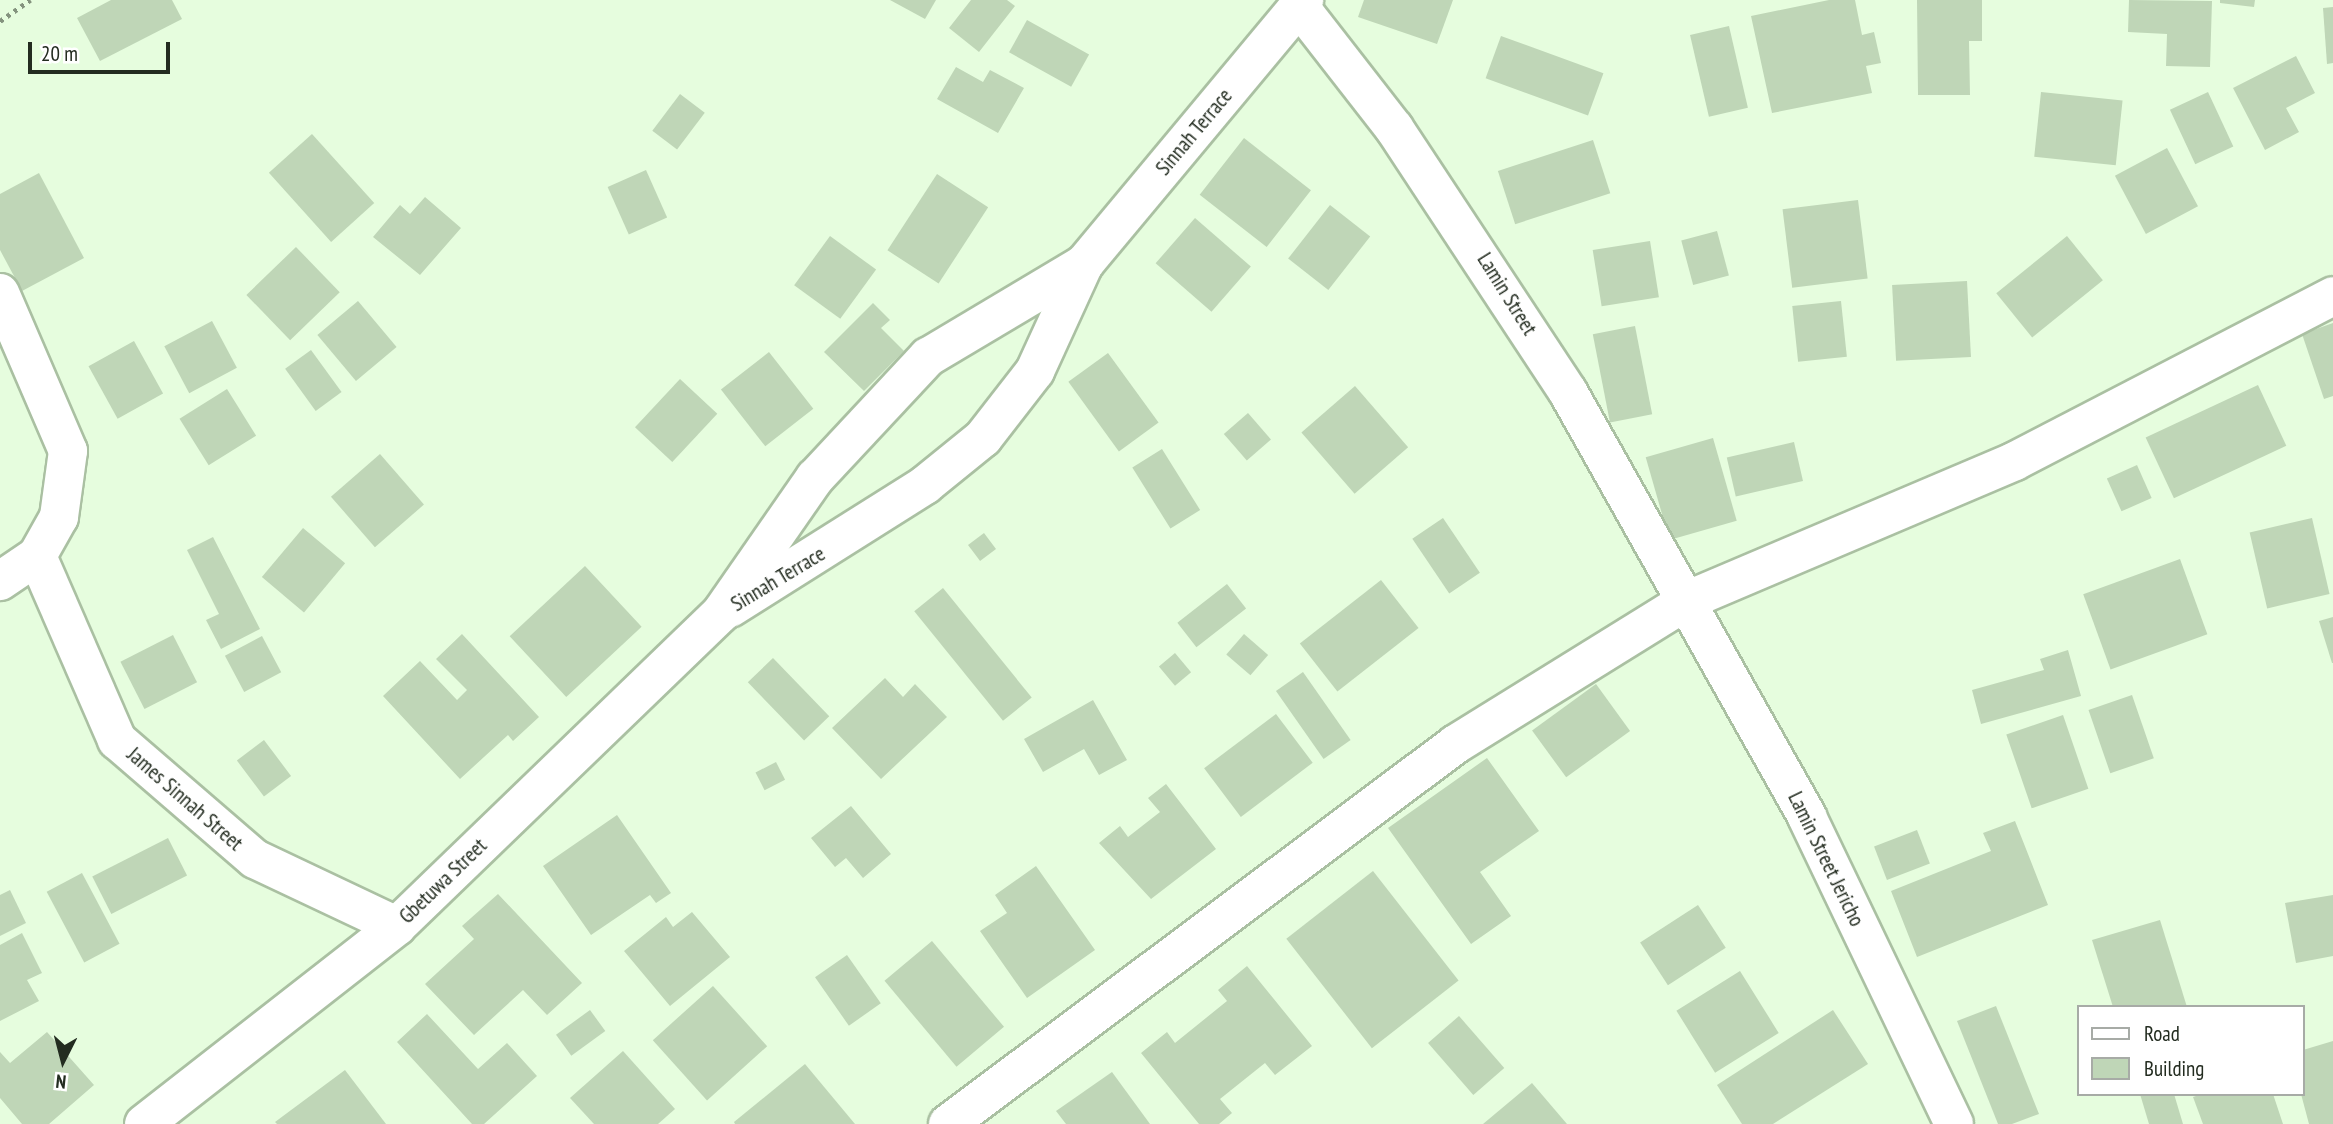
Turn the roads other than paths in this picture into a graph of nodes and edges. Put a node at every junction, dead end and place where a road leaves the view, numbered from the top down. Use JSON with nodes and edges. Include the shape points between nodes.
{"nodes":[{"id":1,"x":1302,"y":3,"type":"edge"},
{"id":2,"x":1084,"y":264,"type":"junction"},
{"id":3,"x":0,"y":293,"type":"edge"},
{"id":4,"x":2333,"y":296,"type":"edge"},
{"id":5,"x":37,"y":556,"type":"junction"},
{"id":6,"x":0,"y":581,"type":"edge"},
{"id":7,"x":1688,"y":600,"type":"junction"},
{"id":8,"x":721,"y":613,"type":"junction"},
{"id":9,"x":397,"y":926,"type":"junction"},
{"id":10,"x":144,"y":1124,"type":"edge"},
{"id":11,"x":948,"y":1124,"type":"edge"},
{"id":12,"x":1954,"y":1124,"type":"edge"}],
"edges":[{"from":1,"to":2,"type":"street","name":"Sinnah Terrace"},
{"from":1,"to":7,"type":"street","name":"Lamin Street","via":[[1485,259]]},
{"from":2,"to":8,"type":"street","name":"Sinnah Terrace","via":[[928,357],[815,478]]},
{"from":2,"to":8,"type":"street","name":"Sinnah Terrace","via":[[1035,371],[983,438],[925,485]]},
{"from":3,"to":5,"type":"street","via":[[68,451],[59,517]]},
{"from":4,"to":7,"type":"street","via":[[2015,461]]},
{"from":5,"to":6,"type":"street"},
{"from":5,"to":9,"type":"street","name":"James Sinnah Street","via":[[117,740],[255,859]]},
{"from":7,"to":11,"type":"street","via":[[1456,744]]},
{"from":7,"to":12,"type":"street","name":"Lamin Street Jericho","via":[[1807,817]]},
{"from":8,"to":9,"type":"street","name":"Gbetuwa Street"},
{"from":9,"to":10,"type":"street","name":"Gbetuwa Street"}]}
